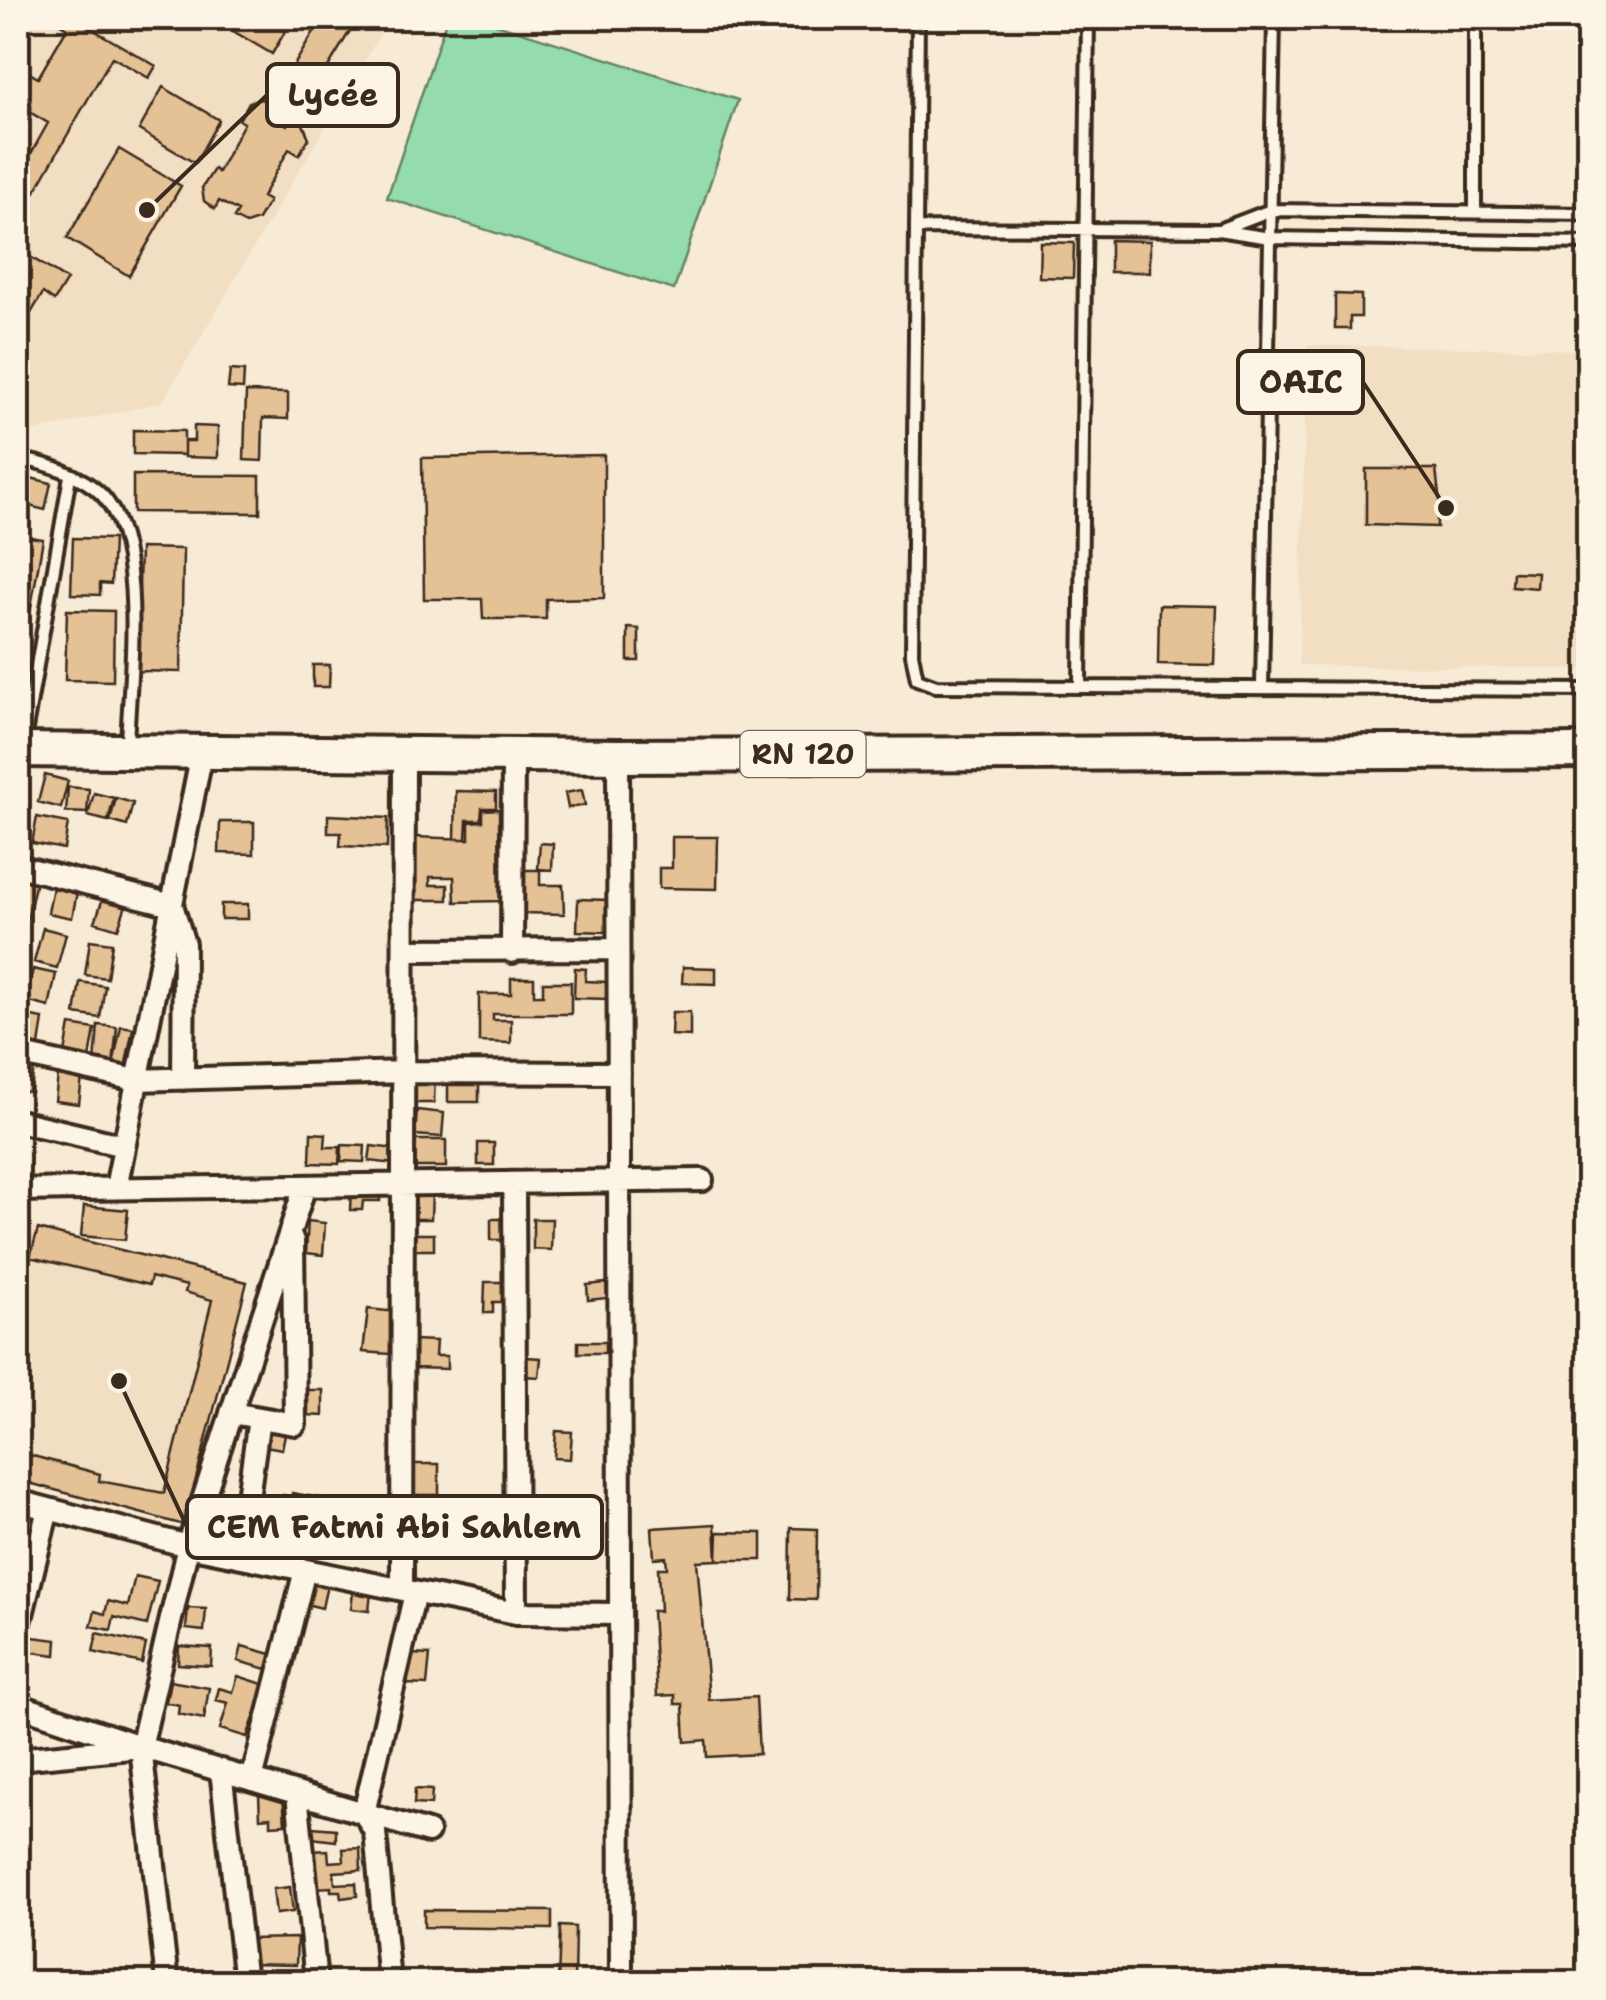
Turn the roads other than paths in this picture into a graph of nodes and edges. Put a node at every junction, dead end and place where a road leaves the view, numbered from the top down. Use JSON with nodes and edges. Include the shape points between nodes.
{"nodes":[{"id":1,"x":918,"y":18,"type":"edge"},
{"id":2,"x":1088,"y":18,"type":"edge"},
{"id":3,"x":1274,"y":18,"type":"edge"},
{"id":4,"x":1475,"y":18,"type":"edge"},
{"id":5,"x":1271,"y":210,"type":"junction"},
{"id":6,"x":1475,"y":211,"type":"junction"},
{"id":7,"x":1588,"y":214,"type":"edge"},
{"id":8,"x":916,"y":228,"type":"junction"},
{"id":9,"x":1084,"y":229,"type":"junction"},
{"id":10,"x":1218,"y":230,"type":"junction"},
{"id":11,"x":1270,"y":238,"type":"junction"},
{"id":12,"x":1588,"y":242,"type":"edge"},
{"id":13,"x":18,"y":459,"type":"edge"},
{"id":14,"x":70,"y":476,"type":"junction"},
{"id":15,"x":1080,"y":687,"type":"junction"},
{"id":16,"x":1262,"y":688,"type":"junction"},
{"id":17,"x":1588,"y":690,"type":"edge"},
{"id":18,"x":24,"y":708,"type":"edge"},
{"id":19,"x":127,"y":751,"type":"junction"},
{"id":20,"x":1588,"y":751,"type":"edge"},
{"id":21,"x":202,"y":752,"type":"junction"},
{"id":22,"x":404,"y":754,"type":"junction"},
{"id":23,"x":513,"y":755,"type":"junction"},
{"id":24,"x":19,"y":756,"type":"edge"},
{"id":25,"x":618,"y":756,"type":"junction"},
{"id":26,"x":18,"y":866,"type":"edge"},
{"id":27,"x":172,"y":905,"type":"junction"},
{"id":28,"x":618,"y":949,"type":"junction"},
{"id":29,"x":405,"y":950,"type":"junction"},
{"id":30,"x":512,"y":952,"type":"junction"},
{"id":31,"x":18,"y":1054,"type":"edge"},
{"id":32,"x":406,"y":1072,"type":"junction"},
{"id":33,"x":619,"y":1072,"type":"junction"},
{"id":34,"x":183,"y":1079,"type":"junction"},
{"id":35,"x":136,"y":1080,"type":"junction"},
{"id":36,"x":18,"y":1121,"type":"edge"},
{"id":37,"x":124,"y":1146,"type":"junction"},
{"id":38,"x":702,"y":1180,"type":"dead end"},
{"id":39,"x":619,"y":1181,"type":"junction"},
{"id":40,"x":514,"y":1182,"type":"junction"},
{"id":41,"x":406,"y":1184,"type":"junction"},
{"id":42,"x":305,"y":1186,"type":"junction"},
{"id":43,"x":116,"y":1188,"type":"junction"},
{"id":44,"x":18,"y":1190,"type":"edge"},
{"id":45,"x":293,"y":1221,"type":"junction"},
{"id":46,"x":231,"y":1413,"type":"junction"},
{"id":47,"x":259,"y":1418,"type":"junction"},
{"id":48,"x":18,"y":1501,"type":"edge"},
{"id":49,"x":48,"y":1509,"type":"junction"},
{"id":50,"x":188,"y":1546,"type":"junction"},
{"id":51,"x":240,"y":1556,"type":"junction"},
{"id":52,"x":305,"y":1570,"type":"junction"},
{"id":53,"x":408,"y":1591,"type":"junction"},
{"id":54,"x":516,"y":1613,"type":"junction"},
{"id":55,"x":620,"y":1614,"type":"junction"},
{"id":56,"x":18,"y":1631,"type":"edge"},
{"id":57,"x":18,"y":1705,"type":"edge"},
{"id":58,"x":141,"y":1746,"type":"junction"},
{"id":59,"x":18,"y":1759,"type":"edge"},
{"id":60,"x":221,"y":1770,"type":"junction"},
{"id":61,"x":252,"y":1780,"type":"junction"},
{"id":62,"x":297,"y":1793,"type":"junction"},
{"id":63,"x":364,"y":1813,"type":"junction"},
{"id":64,"x":428,"y":1832,"type":"dead end"},
{"id":65,"x":166,"y":1982,"type":"edge"},
{"id":66,"x":245,"y":1982,"type":"edge"},
{"id":67,"x":316,"y":1982,"type":"edge"},
{"id":68,"x":389,"y":1982,"type":"edge"},
{"id":69,"x":620,"y":1982,"type":"edge"}],
"edges":[{"from":1,"to":8,"type":"lane"},
{"from":2,"to":9,"type":"lane"},
{"from":3,"to":5,"type":"lane"},
{"from":4,"to":6,"type":"lane"},
{"from":5,"to":6,"type":"lane"},
{"from":5,"to":10,"type":"lane"},
{"from":5,"to":11,"type":"lane"},
{"from":6,"to":7,"type":"lane"},
{"from":8,"to":9,"type":"lane"},
{"from":8,"to":15,"type":"lane","via":[[912,654],[918,679],[936,686]]},
{"from":9,"to":10,"type":"lane"},
{"from":9,"to":15,"type":"lane"},
{"from":10,"to":11,"type":"lane"},
{"from":11,"to":12,"type":"lane"},
{"from":11,"to":16,"type":"lane"},
{"from":13,"to":14,"type":"lane"},
{"from":14,"to":18,"type":"lane"},
{"from":14,"to":19,"type":"lane","via":[[102,496],[126,542]]},
{"from":15,"to":16,"type":"lane"},
{"from":16,"to":17,"type":"lane"},
{"from":18,"to":24,"type":"lane"},
{"from":19,"to":21,"type":"main road","number":"RN 120"},
{"from":19,"to":24,"type":"main road","number":"RN 120"},
{"from":20,"to":25,"type":"main road","number":"RN 120"},
{"from":21,"to":22,"type":"main road","number":"RN 120"},
{"from":21,"to":27,"type":"street"},
{"from":22,"to":23,"type":"main road","number":"RN 120"},
{"from":22,"to":29,"type":"street"},
{"from":23,"to":25,"type":"main road","number":"RN 120"},
{"from":23,"to":30,"type":"street"},
{"from":25,"to":28,"type":"street"},
{"from":26,"to":27,"type":"street"},
{"from":27,"to":34,"type":"street","via":[[184,944]]},
{"from":27,"to":35,"type":"street"},
{"from":28,"to":30,"type":"street"},
{"from":28,"to":33,"type":"street"},
{"from":29,"to":30,"type":"street"},
{"from":29,"to":32,"type":"street"},
{"from":31,"to":35,"type":"street"},
{"from":32,"to":33,"type":"street"},
{"from":32,"to":34,"type":"street"},
{"from":32,"to":41,"type":"street"},
{"from":33,"to":39,"type":"street"},
{"from":34,"to":35,"type":"street"},
{"from":35,"to":37,"type":"street"},
{"from":36,"to":37,"type":"street"},
{"from":37,"to":43,"type":"street"},
{"from":38,"to":39,"type":"street"},
{"from":39,"to":40,"type":"street"},
{"from":39,"to":55,"type":"street"},
{"from":40,"to":41,"type":"street"},
{"from":40,"to":54,"type":"street"},
{"from":41,"to":42,"type":"street"},
{"from":41,"to":53,"type":"street"},
{"from":42,"to":43,"type":"street"},
{"from":42,"to":45,"type":"street"},
{"from":43,"to":44,"type":"street"},
{"from":45,"to":46,"type":"street"},
{"from":45,"to":47,"type":"street","via":[[295,1424]]},
{"from":46,"to":47,"type":"street"},
{"from":46,"to":50,"type":"street"},
{"from":47,"to":51,"type":"street"},
{"from":48,"to":49,"type":"street"},
{"from":49,"to":50,"type":"street"},
{"from":49,"to":56,"type":"street"},
{"from":50,"to":51,"type":"street"},
{"from":50,"to":58,"type":"street"},
{"from":51,"to":52,"type":"street"},
{"from":52,"to":53,"type":"street"},
{"from":52,"to":61,"type":"street"},
{"from":53,"to":54,"type":"street"},
{"from":53,"to":63,"type":"street"},
{"from":54,"to":55,"type":"street"},
{"from":55,"to":69,"type":"street"},
{"from":57,"to":58,"type":"street"},
{"from":58,"to":59,"type":"street"},
{"from":58,"to":60,"type":"street"},
{"from":58,"to":65,"type":"street"},
{"from":60,"to":61,"type":"street"},
{"from":60,"to":66,"type":"street"},
{"from":61,"to":62,"type":"street"},
{"from":62,"to":63,"type":"street"},
{"from":62,"to":67,"type":"street"},
{"from":63,"to":64,"type":"street"},
{"from":63,"to":68,"type":"street","via":[[375,1832]]}]}
